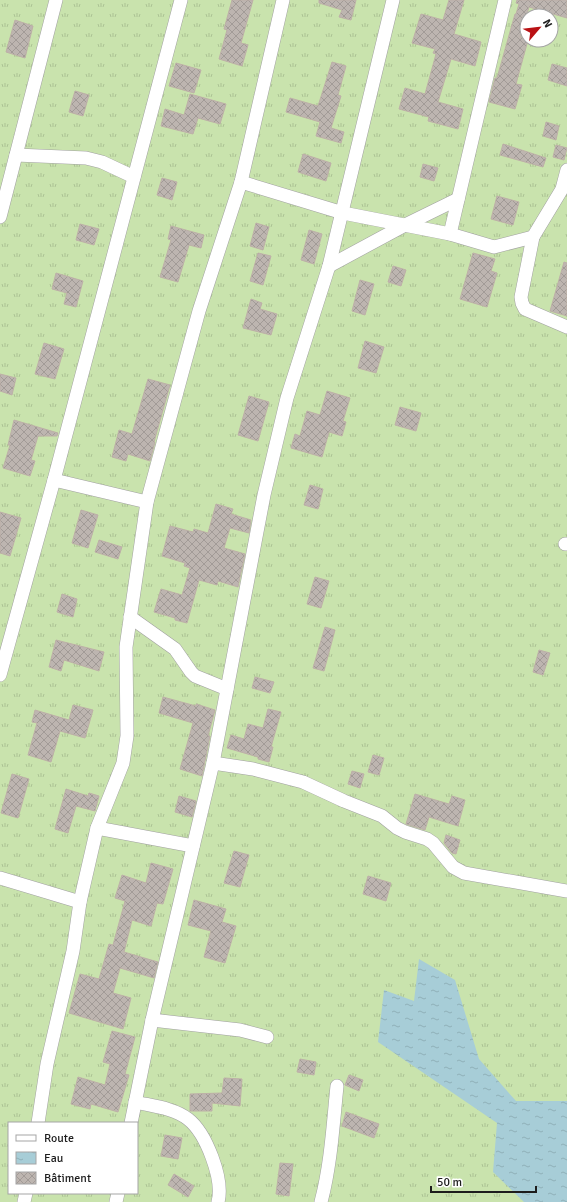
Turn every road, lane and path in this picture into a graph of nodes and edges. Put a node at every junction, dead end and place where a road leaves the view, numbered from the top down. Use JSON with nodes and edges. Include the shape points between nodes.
{"nodes":[{"id":1,"x":56,"y":0,"type":"edge"},
{"id":2,"x":181,"y":0,"type":"edge"},
{"id":3,"x":283,"y":0,"type":"edge"},
{"id":4,"x":393,"y":0,"type":"edge"},
{"id":5,"x":505,"y":0,"type":"edge"},
{"id":6,"x":16,"y":155,"type":"junction"},
{"id":7,"x":567,"y":170,"type":"edge"},
{"id":8,"x":134,"y":177,"type":"junction"},
{"id":9,"x":241,"y":182,"type":"junction"},
{"id":10,"x":458,"y":199,"type":"junction"},
{"id":11,"x":343,"y":213,"type":"junction"},
{"id":12,"x":0,"y":217,"type":"edge"},
{"id":13,"x":405,"y":226,"type":"junction"},
{"id":14,"x":450,"y":234,"type":"junction"},
{"id":15,"x":533,"y":237,"type":"junction"},
{"id":16,"x":329,"y":266,"type":"junction"},
{"id":17,"x":567,"y":327,"type":"edge"},
{"id":18,"x":54,"y":480,"type":"junction"},
{"id":19,"x":148,"y":502,"type":"junction"},
{"id":20,"x":130,"y":617,"type":"junction"},
{"id":21,"x":0,"y":675,"type":"edge"},
{"id":22,"x":227,"y":689,"type":"junction"},
{"id":23,"x":213,"y":763,"type":"junction"},
{"id":24,"x":97,"y":828,"type":"junction"},
{"id":25,"x":193,"y":846,"type":"junction"},
{"id":26,"x":0,"y":878,"type":"edge"},
{"id":27,"x":567,"y":891,"type":"edge"},
{"id":28,"x":80,"y":902,"type":"junction"},
{"id":29,"x":152,"y":1020,"type":"junction"},
{"id":30,"x":268,"y":1037,"type":"dead end"},
{"id":31,"x":337,"y":1086,"type":"dead end"},
{"id":32,"x":135,"y":1102,"type":"junction"},
{"id":33,"x":38,"y":1122,"type":"edge"},
{"id":34,"x":131,"y":1122,"type":"edge"},
{"id":35,"x":218,"y":1202,"type":"edge"},
{"id":36,"x":321,"y":1202,"type":"edge"}],
"edges":[{"from":1,"to":6,"type":"street"},
{"from":2,"to":8,"type":"street"},
{"from":3,"to":9,"type":"street"},
{"from":4,"to":11,"type":"street"},
{"from":5,"to":10,"type":"street"},
{"from":6,"to":8,"type":"street","via":[[86,158],[102,162]]},
{"from":6,"to":12,"type":"street"},
{"from":7,"to":15,"type":"street","via":[[562,189]]},
{"from":8,"to":18,"type":"street"},
{"from":9,"to":11,"type":"street"},
{"from":9,"to":19,"type":"street","via":[[199,311]]},
{"from":10,"to":13,"type":"street"},
{"from":10,"to":14,"type":"street"},
{"from":11,"to":13,"type":"street"},
{"from":11,"to":16,"type":"street"},
{"from":13,"to":14,"type":"street"},
{"from":13,"to":16,"type":"street"},
{"from":14,"to":15,"type":"street","via":[[494,246]]},
{"from":15,"to":17,"type":"street","via":[[522,303],[525,309]]},
{"from":16,"to":22,"type":"street","via":[[287,398],[264,495]]},
{"from":18,"to":19,"type":"street"},
{"from":18,"to":21,"type":"street"},
{"from":19,"to":20,"type":"street"},
{"from":20,"to":22,"type":"street","via":[[175,649],[196,676]]},
{"from":20,"to":24,"type":"street","via":[[126,647],[127,736],[124,763]]},
{"from":22,"to":23,"type":"street"},
{"from":23,"to":25,"type":"street"},
{"from":23,"to":27,"type":"street","via":[[253,768],[280,775],[374,812],[397,828],[427,839],[453,866],[464,873]]},
{"from":24,"to":25,"type":"street"},
{"from":24,"to":28,"type":"street"},
{"from":25,"to":29,"type":"street"},
{"from":26,"to":28,"type":"street"},
{"from":28,"to":33,"type":"street","via":[[73,951],[47,1064]]},
{"from":29,"to":30,"type":"street","via":[[240,1030]]},
{"from":29,"to":32,"type":"street"},
{"from":31,"to":36,"type":"street"},
{"from":32,"to":34,"type":"street"},
{"from":32,"to":35,"type":"street","via":[[175,1112],[187,1118],[198,1129],[207,1142],[215,1167],[220,1196]]}]}
